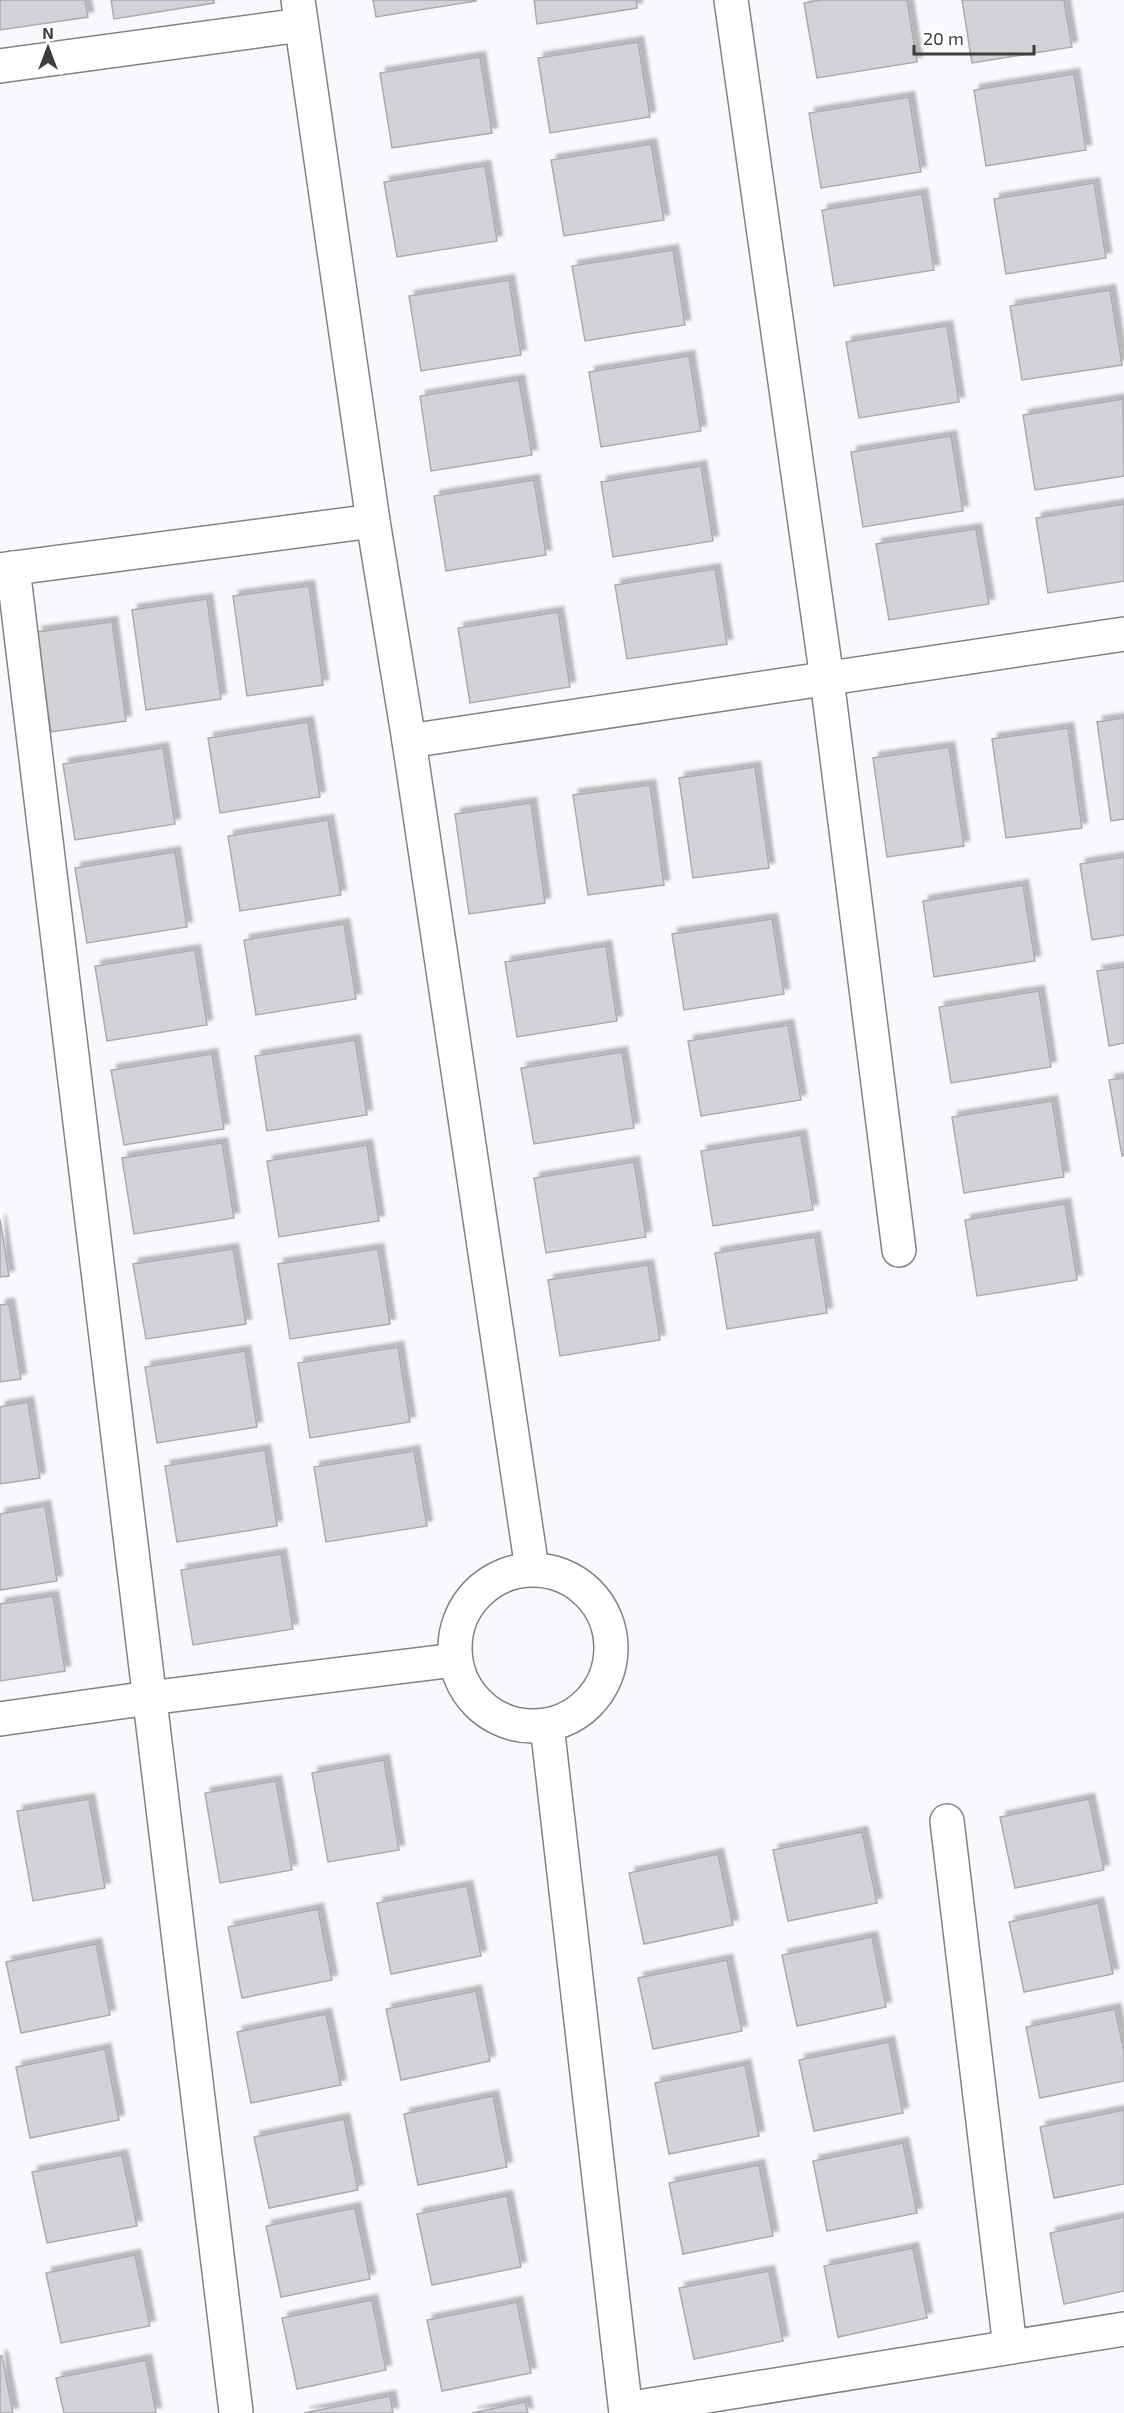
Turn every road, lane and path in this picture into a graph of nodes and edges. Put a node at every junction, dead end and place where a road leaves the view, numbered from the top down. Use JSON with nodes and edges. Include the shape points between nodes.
{"nodes":[{"id":1,"x":731,"y":0,"type":"edge"},
{"id":2,"x":299,"y":13,"type":"edge"},
{"id":3,"x":0,"y":66,"type":"edge"},
{"id":4,"x":373,"y":521,"type":"junction"},
{"id":5,"x":7,"y":569,"type":"edge"},
{"id":6,"x":1124,"y":634,"type":"edge"},
{"id":7,"x":827,"y":679,"type":"junction"},
{"id":8,"x":409,"y":741,"type":"junction"},
{"id":9,"x":899,"y":1250,"type":"dead end"},
{"id":10,"x":532,"y":1569,"type":"junction"},
{"id":11,"x":455,"y":1660,"type":"junction"},
{"id":12,"x":149,"y":1698,"type":"junction"},
{"id":13,"x":0,"y":1719,"type":"edge"},
{"id":14,"x":547,"y":1725,"type":"junction"},
{"id":15,"x":947,"y":1821,"type":"dead end"},
{"id":16,"x":1124,"y":2329,"type":"edge"},
{"id":17,"x":1010,"y":2348,"type":"junction"},
{"id":18,"x":626,"y":2411,"type":"edge"},
{"id":19,"x":236,"y":2412,"type":"edge"}],
"edges":[{"from":1,"to":7,"type":"street"},
{"from":2,"to":3,"type":"street"},
{"from":2,"to":4,"type":"street"},
{"from":4,"to":5,"type":"street"},
{"from":4,"to":8,"type":"street"},
{"from":5,"to":12,"type":"street"},
{"from":6,"to":7,"type":"street"},
{"from":7,"to":8,"type":"street"},
{"from":7,"to":9,"type":"street"},
{"from":8,"to":10,"type":"street"},
{"from":10,"to":11,"type":"street","via":[[505,1574],[482,1588],[465,1608],[455,1634]]},
{"from":10,"to":14,"type":"street","via":[[557,1573],[581,1585],[599,1604],[609,1627],[612,1653],[606,1678],[592,1700],[572,1716]]},
{"from":11,"to":12,"type":"street"},
{"from":11,"to":14,"type":"street","via":[[463,1684],[477,1704],[498,1719],[522,1726]]},
{"from":12,"to":13,"type":"street"},
{"from":12,"to":19,"type":"street"},
{"from":14,"to":18,"type":"street"},
{"from":15,"to":17,"type":"street"},
{"from":16,"to":17,"type":"street"},
{"from":17,"to":18,"type":"street"}]}
